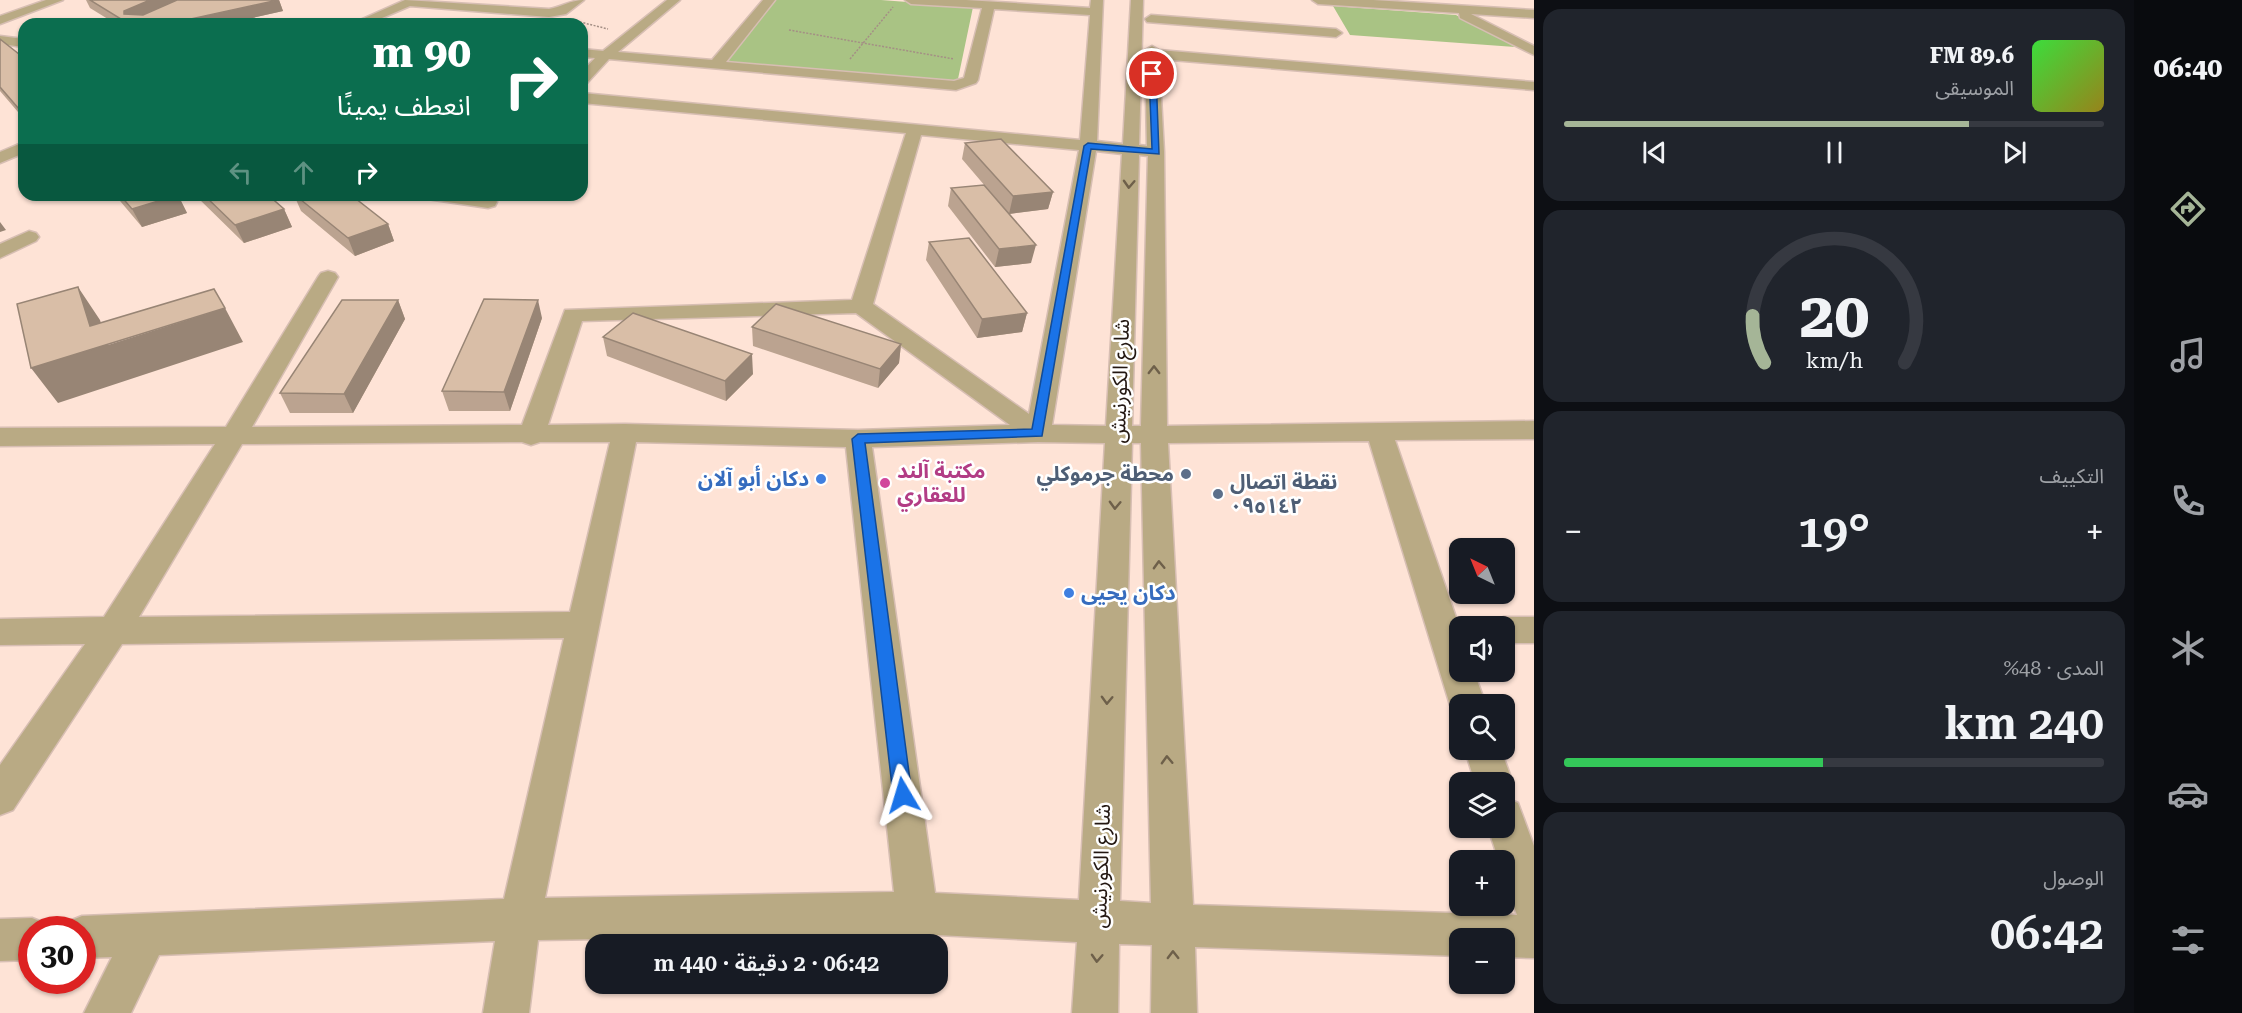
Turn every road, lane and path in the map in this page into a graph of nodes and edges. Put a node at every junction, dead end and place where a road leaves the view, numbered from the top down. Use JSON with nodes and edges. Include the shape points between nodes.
{"nodes":[{"id":1,"x":30,"y":0,"type":"edge"},
{"id":2,"x":57,"y":0,"type":"edge"},
{"id":3,"x":578,"y":0,"type":"edge"},
{"id":4,"x":674,"y":0,"type":"edge"},
{"id":5,"x":769,"y":0,"type":"edge"},
{"id":6,"x":899,"y":0,"type":"edge"},
{"id":7,"x":911,"y":0,"type":"edge"},
{"id":8,"x":1314,"y":0,"type":"edge"},
{"id":9,"x":1318,"y":0,"type":"edge"},
{"id":10,"x":412,"y":2,"type":"edge"},
{"id":11,"x":989,"y":5,"type":"junction"},
{"id":12,"x":1096,"y":6,"type":"edge"},
{"id":13,"x":1146,"y":6,"type":"edge"},
{"id":14,"x":1453,"y":9,"type":"junction"},
{"id":15,"x":0,"y":10,"type":"edge"},
{"id":16,"x":1534,"y":14,"type":"edge"},
{"id":17,"x":372,"y":18,"type":"edge"},
{"id":18,"x":0,"y":20,"type":"edge"},
{"id":19,"x":588,"y":24,"type":"edge"},
{"id":20,"x":789,"y":30,"type":"dead end"},
{"id":21,"x":631,"y":36,"type":"junction"},
{"id":22,"x":0,"y":40,"type":"edge"},
{"id":23,"x":18,"y":42,"type":"edge"},
{"id":24,"x":863,"y":43,"type":"junction"},
{"id":25,"x":1532,"y":49,"type":"edge"},
{"id":26,"x":588,"y":54,"type":"edge"},
{"id":27,"x":1152,"y":54,"type":"junction"},
{"id":28,"x":606,"y":55,"type":"junction"},
{"id":29,"x":975,"y":62,"type":"junction"},
{"id":30,"x":716,"y":65,"type":"junction"},
{"id":31,"x":588,"y":74,"type":"edge"},
{"id":32,"x":837,"y":76,"type":"junction"},
{"id":33,"x":1534,"y":86,"type":"edge"},
{"id":34,"x":588,"y":99,"type":"edge"},
{"id":35,"x":813,"y":120,"type":"junction"},
{"id":36,"x":915,"y":129,"type":"junction"},
{"id":37,"x":1088,"y":146,"type":"junction"},
{"id":38,"x":18,"y":150,"type":"edge"},
{"id":39,"x":1143,"y":151,"type":"junction"},
{"id":40,"x":0,"y":158,"type":"edge"},
{"id":41,"x":480,"y":201,"type":"edge"},
{"id":42,"x":488,"y":202,"type":"dead end"},
{"id":43,"x":29,"y":237,"type":"dead end"},
{"id":44,"x":0,"y":252,"type":"edge"},
{"id":45,"x":328,"y":277,"type":"dead end"},
{"id":46,"x":861,"y":306,"type":"junction"},
{"id":47,"x":1534,"y":430,"type":"edge"},
{"id":48,"x":1379,"y":432,"type":"junction"},
{"id":49,"x":625,"y":433,"type":"junction"},
{"id":50,"x":1038,"y":433,"type":"junction"},
{"id":51,"x":1118,"y":435,"type":"junction"},
{"id":52,"x":1154,"y":435,"type":"junction"},
{"id":53,"x":234,"y":436,"type":"junction"},
{"id":54,"x":531,"y":436,"type":"junction"},
{"id":55,"x":0,"y":437,"type":"edge"},
{"id":56,"x":858,"y":439,"type":"junction"},
{"id":57,"x":1449,"y":624,"type":"edge"},
{"id":58,"x":584,"y":625,"type":"junction"},
{"id":59,"x":1515,"y":630,"type":"edge"},
{"id":60,"x":1534,"y":630,"type":"edge"},
{"id":61,"x":113,"y":631,"type":"junction"},
{"id":62,"x":0,"y":632,"type":"edge"},
{"id":63,"x":0,"y":797,"type":"edge"},
{"id":64,"x":1511,"y":838,"type":"edge"},
{"id":65,"x":1534,"y":906,"type":"edge"},
{"id":66,"x":917,"y":913,"type":"junction"},
{"id":67,"x":520,"y":919,"type":"junction"},
{"id":68,"x":1099,"y":920,"type":"junction"},
{"id":69,"x":1173,"y":925,"type":"junction"},
{"id":70,"x":146,"y":935,"type":"junction"},
{"id":71,"x":96,"y":937,"type":"edge"},
{"id":72,"x":1534,"y":937,"type":"edge"},
{"id":73,"x":18,"y":939,"type":"edge"},
{"id":74,"x":0,"y":940,"type":"edge"},
{"id":75,"x":107,"y":1013,"type":"edge"},
{"id":76,"x":506,"y":1013,"type":"edge"},
{"id":77,"x":1095,"y":1013,"type":"edge"},
{"id":78,"x":1174,"y":1013,"type":"edge"}],
"edges":[{"from":1,"to":15,"type":"street"},
{"from":2,"to":18,"type":"street"},
{"from":3,"to":10,"type":"street","via":[[549,14]]},
{"from":4,"to":21,"type":"street"},
{"from":5,"to":30,"type":"street"},
{"from":6,"to":24,"type":"path"},
{"from":7,"to":11,"type":"street"},
{"from":8,"to":13,"type":"street","via":[[1339,38]]},
{"from":9,"to":14,"type":"street"},
{"from":10,"to":17,"type":"street"},
{"from":11,"to":12,"type":"street"},
{"from":11,"to":29,"type":"street"},
{"from":12,"to":37,"type":"street"},
{"from":13,"to":27,"type":"street","name":"شارع الكورنيش"},
{"from":13,"to":39,"type":"street","name":"شارع الكورنيش"},
{"from":14,"to":16,"type":"street"},
{"from":14,"to":25,"type":"street"},
{"from":19,"to":21,"type":"path"},
{"from":20,"to":24,"type":"path"},
{"from":21,"to":28,"type":"street"},
{"from":22,"to":23,"type":"street"},
{"from":24,"to":29,"type":"path"},
{"from":24,"to":32,"type":"path"},
{"from":26,"to":28,"type":"street"},
{"from":27,"to":33,"type":"street","via":[[1359,67]]},
{"from":27,"to":39,"type":"street","name":"شارع الكورنيش"},
{"from":28,"to":30,"type":"street"},
{"from":28,"to":31,"type":"street"},
{"from":29,"to":32,"type":"street","via":[[970,80],[956,86]]},
{"from":30,"to":32,"type":"street"},
{"from":32,"to":35,"type":"street"},
{"from":34,"to":35,"type":"street"},
{"from":35,"to":36,"type":"street"},
{"from":36,"to":37,"type":"street"},
{"from":36,"to":46,"type":"street"},
{"from":37,"to":39,"type":"street"},
{"from":37,"to":50,"type":"street"},
{"from":38,"to":40,"type":"street"},
{"from":39,"to":51,"type":"street","name":"شارع الكورنيش","one_way":true},
{"from":52,"to":39,"type":"street","name":"شارع الكورنيش","one_way":true},
{"from":41,"to":42,"type":"street"},
{"from":43,"to":44,"type":"street"},
{"from":45,"to":53,"type":"street"},
{"from":46,"to":50,"type":"street"},
{"from":46,"to":54,"type":"street","via":[[573,315]]},
{"from":47,"to":48,"type":"street"},
{"from":48,"to":52,"type":"street"},
{"from":48,"to":57,"type":"street"},
{"from":49,"to":54,"type":"street"},
{"from":49,"to":56,"type":"street"},
{"from":49,"to":58,"type":"street"},
{"from":50,"to":51,"type":"street"},
{"from":50,"to":56,"type":"street"},
{"from":51,"to":52,"type":"street"},
{"from":51,"to":68,"type":"street","name":"شارع الكورنيش","one_way":true},
{"from":69,"to":52,"type":"street","name":"شارع الكورنيش","one_way":true},
{"from":53,"to":54,"type":"street"},
{"from":53,"to":55,"type":"street"},
{"from":53,"to":61,"type":"street"},
{"from":56,"to":66,"type":"street"},
{"from":58,"to":61,"type":"street"},
{"from":58,"to":67,"type":"street"},
{"from":59,"to":60,"type":"street"},
{"from":61,"to":62,"type":"street"},
{"from":61,"to":63,"type":"street"},
{"from":64,"to":65,"type":"street"},
{"from":66,"to":67,"type":"street"},
{"from":66,"to":68,"type":"street"},
{"from":67,"to":70,"type":"street"},
{"from":67,"to":76,"type":"street"},
{"from":68,"to":69,"type":"street"},
{"from":68,"to":77,"type":"street","name":"شارع الكورنيش","one_way":true},
{"from":69,"to":72,"type":"street"},
{"from":78,"to":69,"type":"street","name":"شارع الكورنيش","one_way":true},
{"from":70,"to":71,"type":"street"},
{"from":70,"to":75,"type":"street"},
{"from":73,"to":74,"type":"street"}]}
